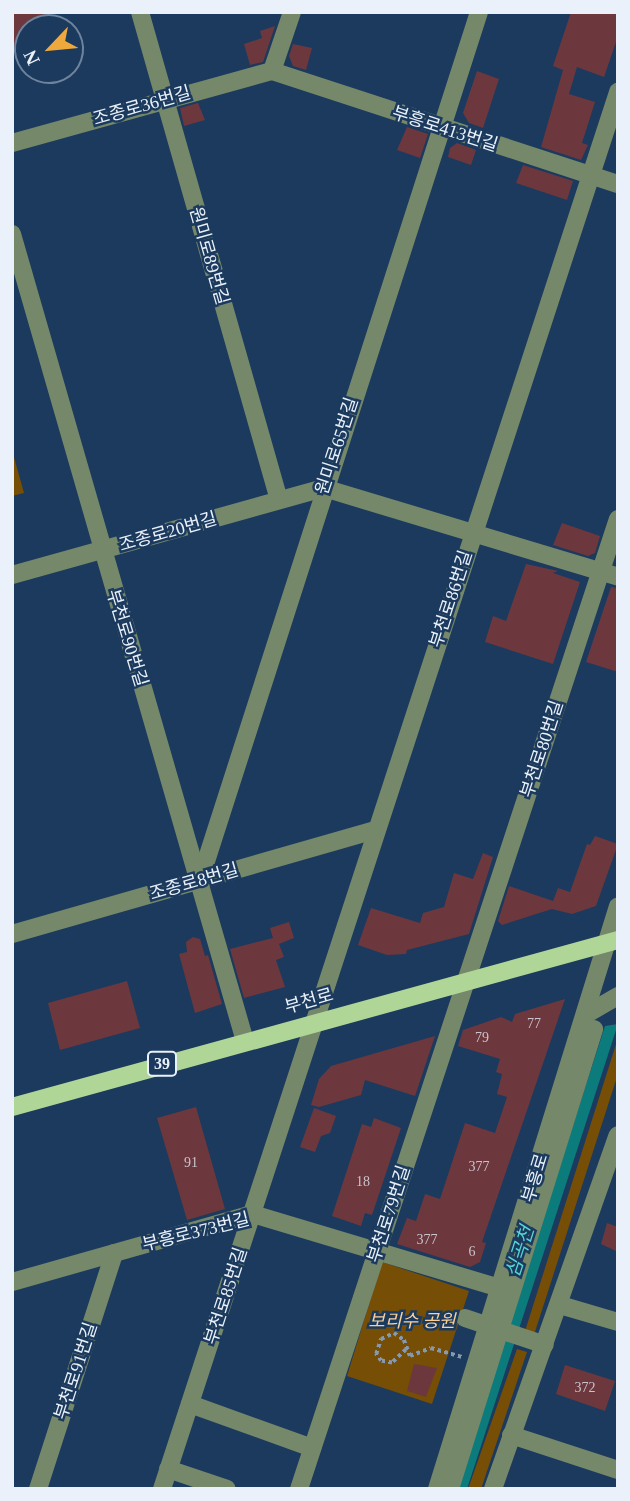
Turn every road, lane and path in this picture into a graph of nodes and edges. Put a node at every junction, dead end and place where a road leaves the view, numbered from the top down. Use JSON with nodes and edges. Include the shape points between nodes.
{"nodes":[{"id":1,"x":139,"y":12,"type":"edge"},
{"id":2,"x":292,"y":12,"type":"edge"},
{"id":3,"x":479,"y":12,"type":"edge"},
{"id":4,"x":272,"y":71,"type":"junction"},
{"id":5,"x":618,"y":92,"type":"edge"},
{"id":6,"x":163,"y":100,"type":"junction"},
{"id":7,"x":440,"y":128,"type":"junction"},
{"id":8,"x":12,"y":143,"type":"edge"},
{"id":9,"x":590,"y":176,"type":"junction"},
{"id":10,"x":618,"y":184,"type":"edge"},
{"id":11,"x":12,"y":234,"type":"edge"},
{"id":12,"x":324,"y":488,"type":"junction"},
{"id":13,"x":279,"y":500,"type":"junction"},
{"id":14,"x":618,"y":519,"type":"edge"},
{"id":15,"x":472,"y":533,"type":"junction"},
{"id":16,"x":102,"y":551,"type":"junction"},
{"id":17,"x":609,"y":574,"type":"edge"},
{"id":18,"x":12,"y":575,"type":"edge"},
{"id":19,"x":375,"y":830,"type":"junction"},
{"id":20,"x":200,"y":880,"type":"junction"},
{"id":21,"x":618,"y":906,"type":"edge"},
{"id":22,"x":12,"y":934,"type":"edge"},
{"id":23,"x":612,"y":941,"type":"edge"},
{"id":24,"x":466,"y":981,"type":"junction"},
{"id":25,"x":618,"y":996,"type":"edge"},
{"id":26,"x":312,"y":1022,"type":"junction"},
{"id":27,"x":590,"y":1022,"type":"junction"},
{"id":28,"x":245,"y":1041,"type":"junction"},
{"id":29,"x":12,"y":1107,"type":"edge"},
{"id":30,"x":618,"y":1135,"type":"edge"},
{"id":31,"x":610,"y":1189,"type":"edge"},
{"id":32,"x":253,"y":1214,"type":"junction"},
{"id":33,"x":377,"y":1249,"type":"junction"},
{"id":34,"x":114,"y":1253,"type":"junction"},
{"id":35,"x":12,"y":1282,"type":"edge"},
{"id":36,"x":500,"y":1288,"type":"junction"},
{"id":37,"x":560,"y":1305,"type":"junction"},
{"id":38,"x":465,"y":1318,"type":"dead end"},
{"id":39,"x":618,"y":1322,"type":"edge"},
{"id":40,"x":491,"y":1326,"type":"junction"},
{"id":41,"x":537,"y":1342,"type":"junction"},
{"id":42,"x":406,"y":1350,"type":"junction"},
{"id":43,"x":477,"y":1362,"type":"junction"},
{"id":44,"x":190,"y":1404,"type":"junction"},
{"id":45,"x":510,"y":1435,"type":"junction"},
{"id":46,"x":312,"y":1448,"type":"junction"},
{"id":47,"x":169,"y":1469,"type":"junction"},
{"id":48,"x":618,"y":1470,"type":"edge"},
{"id":49,"x":38,"y":1489,"type":"edge"},
{"id":50,"x":162,"y":1489,"type":"edge"},
{"id":51,"x":228,"y":1489,"type":"edge"},
{"id":52,"x":299,"y":1489,"type":"edge"},
{"id":53,"x":437,"y":1489,"type":"edge"},
{"id":54,"x":450,"y":1489,"type":"edge"},
{"id":55,"x":493,"y":1489,"type":"edge"}],
"edges":[{"from":1,"to":6,"type":"street","name":"원미로89번길"},
{"from":2,"to":4,"type":"street"},
{"from":3,"to":7,"type":"street","name":"원미로65번길"},
{"from":4,"to":6,"type":"street","name":"조종로36번길"},
{"from":4,"to":7,"type":"street","name":"부흥로413번길"},
{"from":5,"to":9,"type":"street","name":"부천로86번길"},
{"from":6,"to":8,"type":"street","name":"조종로36번길"},
{"from":6,"to":13,"type":"street","name":"원미로89번길"},
{"from":7,"to":9,"type":"street","name":"부흥로413번길"},
{"from":7,"to":12,"type":"street","name":"원미로65번길"},
{"from":9,"to":10,"type":"street","name":"부흥로413번길"},
{"from":9,"to":15,"type":"street","name":"부천로86번길"},
{"from":11,"to":16,"type":"street","name":"부천로90번길"},
{"from":12,"to":13,"type":"street","name":"조종로20번길"},
{"from":12,"to":15,"type":"street"},
{"from":12,"to":20,"type":"street","name":"원미로65번길"},
{"from":13,"to":16,"type":"street","name":"조종로20번길"},
{"from":14,"to":17,"type":"street","name":"부천로80번길"},
{"from":15,"to":17,"type":"street"},
{"from":15,"to":19,"type":"street","name":"부천로86번길"},
{"from":16,"to":18,"type":"street","name":"조종로20번길"},
{"from":16,"to":20,"type":"street","name":"부천로90번길"},
{"from":17,"to":24,"type":"street","name":"부천로80번길"},
{"from":19,"to":20,"type":"street","name":"조종로8번길"},
{"from":19,"to":26,"type":"street","name":"부천로86번길"},
{"from":20,"to":22,"type":"street","name":"조종로8번길"},
{"from":20,"to":28,"type":"street","name":"부천로90번길"},
{"from":21,"to":23,"type":"street","name":"부흥로"},
{"from":23,"to":24,"type":"main road","name":"부천로","number":"39"},
{"from":23,"to":27,"type":"street","name":"부흥로"},
{"from":24,"to":26,"type":"main road","name":"부천로","number":"39"},
{"from":24,"to":33,"type":"street","name":"부천로79번길"},
{"from":25,"to":27,"type":"street"},
{"from":26,"to":28,"type":"main road","name":"부천로","number":"39"},
{"from":26,"to":32,"type":"street","name":"부천로85번길"},
{"from":27,"to":36,"type":"street","name":"부흥로"},
{"from":27,"to":54,"type":"street"},
{"from":28,"to":29,"type":"main road","name":"부천로","number":"39"},
{"from":30,"to":31,"type":"street"},
{"from":31,"to":37,"type":"street"},
{"from":32,"to":33,"type":"street","name":"부흥로373번길"},
{"from":32,"to":34,"type":"street","name":"부흥로373번길"},
{"from":32,"to":44,"type":"street","name":"부천로85번길"},
{"from":33,"to":36,"type":"street","name":"부흥로373번길"},
{"from":33,"to":46,"type":"street","name":"부천로79번길"},
{"from":34,"to":35,"type":"street","name":"부흥로373번길"},
{"from":34,"to":49,"type":"street","name":"부천로91번길"},
{"from":36,"to":40,"type":"street","name":"부흥로"},
{"from":37,"to":39,"type":"street"},
{"from":37,"to":41,"type":"street"},
{"from":38,"to":40,"type":"street"},
{"from":40,"to":41,"type":"street"},
{"from":40,"to":43,"type":"street","name":"부흥로"},
{"from":40,"to":54,"type":"street","via":[[455,1453]]},
{"from":41,"to":45,"type":"street"},
{"from":42,"to":42,"type":"path","via":[[404,1340],[389,1334],[378,1343],[376,1353],[381,1361],[392,1363]]},
{"from":42,"to":43,"type":"path","via":[[410,1356],[431,1348]]},
{"from":43,"to":53,"type":"street","name":"부흥로"},
{"from":44,"to":46,"type":"street"},
{"from":44,"to":47,"type":"street","name":"부천로85번길"},
{"from":45,"to":48,"type":"street"},
{"from":45,"to":55,"type":"street"},
{"from":46,"to":52,"type":"street","name":"부천로79번길"},
{"from":47,"to":50,"type":"street","name":"부천로85번길"},
{"from":47,"to":51,"type":"street"}]}
